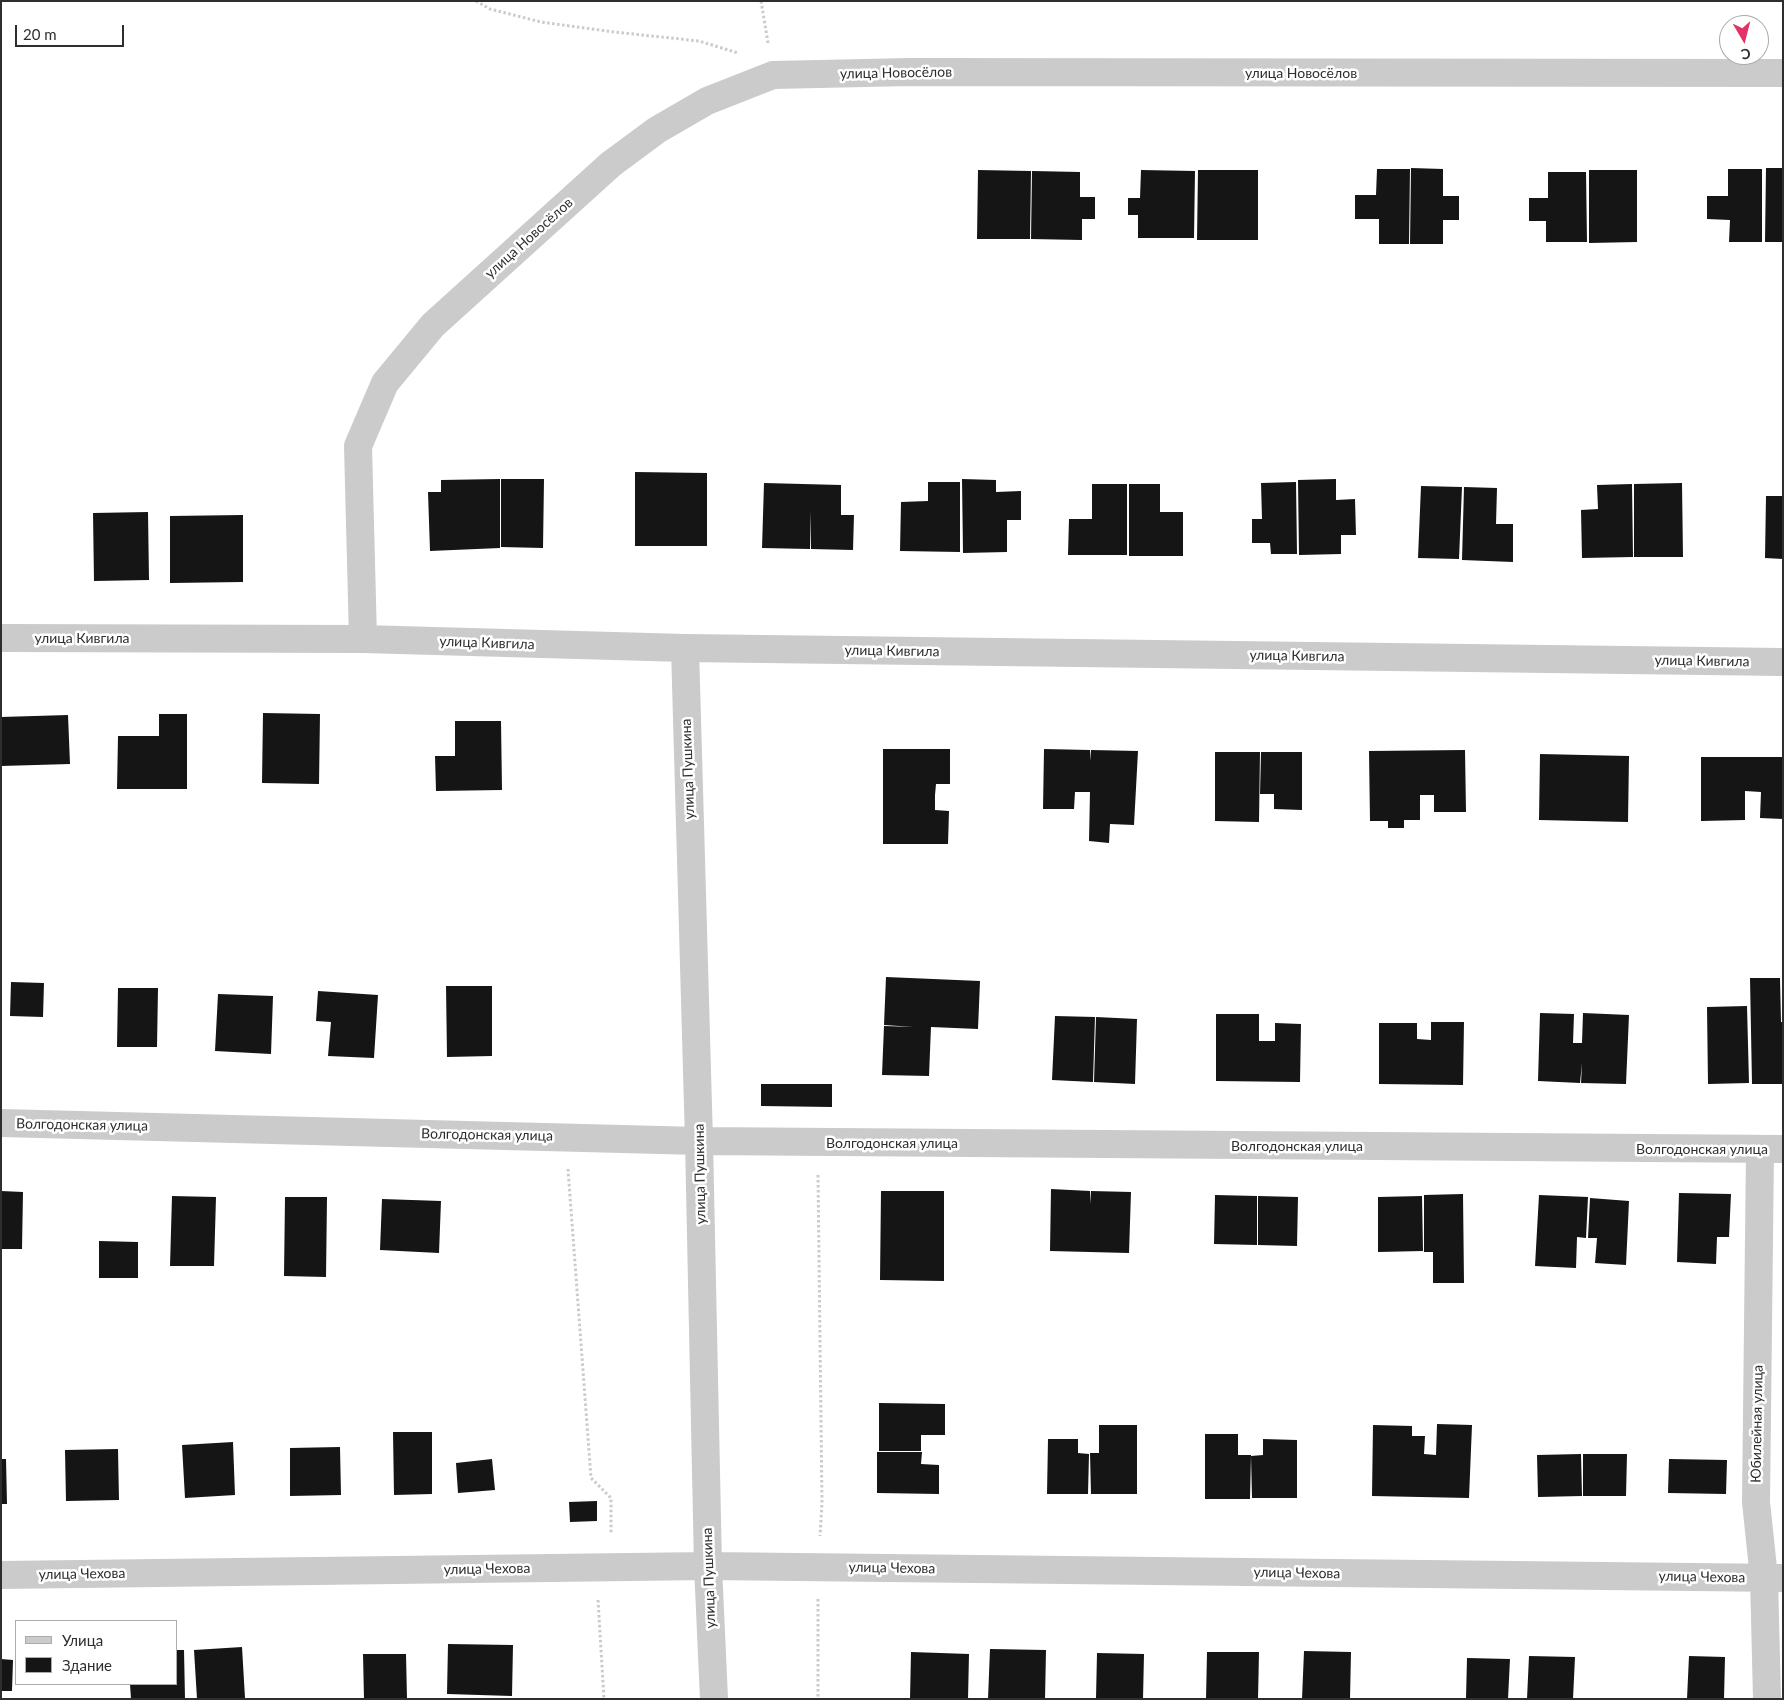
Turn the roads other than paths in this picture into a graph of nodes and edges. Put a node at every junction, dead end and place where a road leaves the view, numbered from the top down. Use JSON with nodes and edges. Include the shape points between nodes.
{"nodes":[{"id":1,"x":1783,"y":73,"type":"edge"},
{"id":2,"x":1,"y":638,"type":"edge"},
{"id":3,"x":363,"y":639,"type":"junction"},
{"id":4,"x":685,"y":648,"type":"junction"},
{"id":5,"x":1783,"y":662,"type":"edge"},
{"id":6,"x":1,"y":1123,"type":"edge"},
{"id":7,"x":699,"y":1141,"type":"junction"},
{"id":8,"x":1771,"y":1150,"type":"edge"},
{"id":9,"x":708,"y":1566,"type":"junction"},
{"id":10,"x":1,"y":1575,"type":"edge"},
{"id":11,"x":1773,"y":1578,"type":"edge"},
{"id":12,"x":714,"y":1699,"type":"edge"},
{"id":13,"x":1767,"y":1699,"type":"edge"}],
"edges":[{"from":1,"to":3,"type":"street","name":"улица Новосёлов","via":[[772,74],[707,101],[657,130],[611,164],[433,325],[385,383],[358,446]]},
{"from":2,"to":3,"type":"street","name":"улица Кивгила"},
{"from":3,"to":4,"type":"street","name":"улица Кивгила"},
{"from":4,"to":5,"type":"street","name":"улица Кивгила"},
{"from":4,"to":7,"type":"street","name":"улица Пушкина"},
{"from":6,"to":7,"type":"street","name":"Волгодонская улица"},
{"from":7,"to":8,"type":"street","name":"Волгодонская улица"},
{"from":7,"to":9,"type":"street","name":"улица Пушкина"},
{"from":8,"to":11,"type":"street","name":"Юбилейная улица","via":[[1756,1502]]},
{"from":9,"to":10,"type":"street","name":"улица Чехова"},
{"from":9,"to":11,"type":"street","name":"улица Чехова"},
{"from":9,"to":12,"type":"street","name":"улица Пушкина"},
{"from":11,"to":13,"type":"street","name":"Юбилейная улица"}]}
